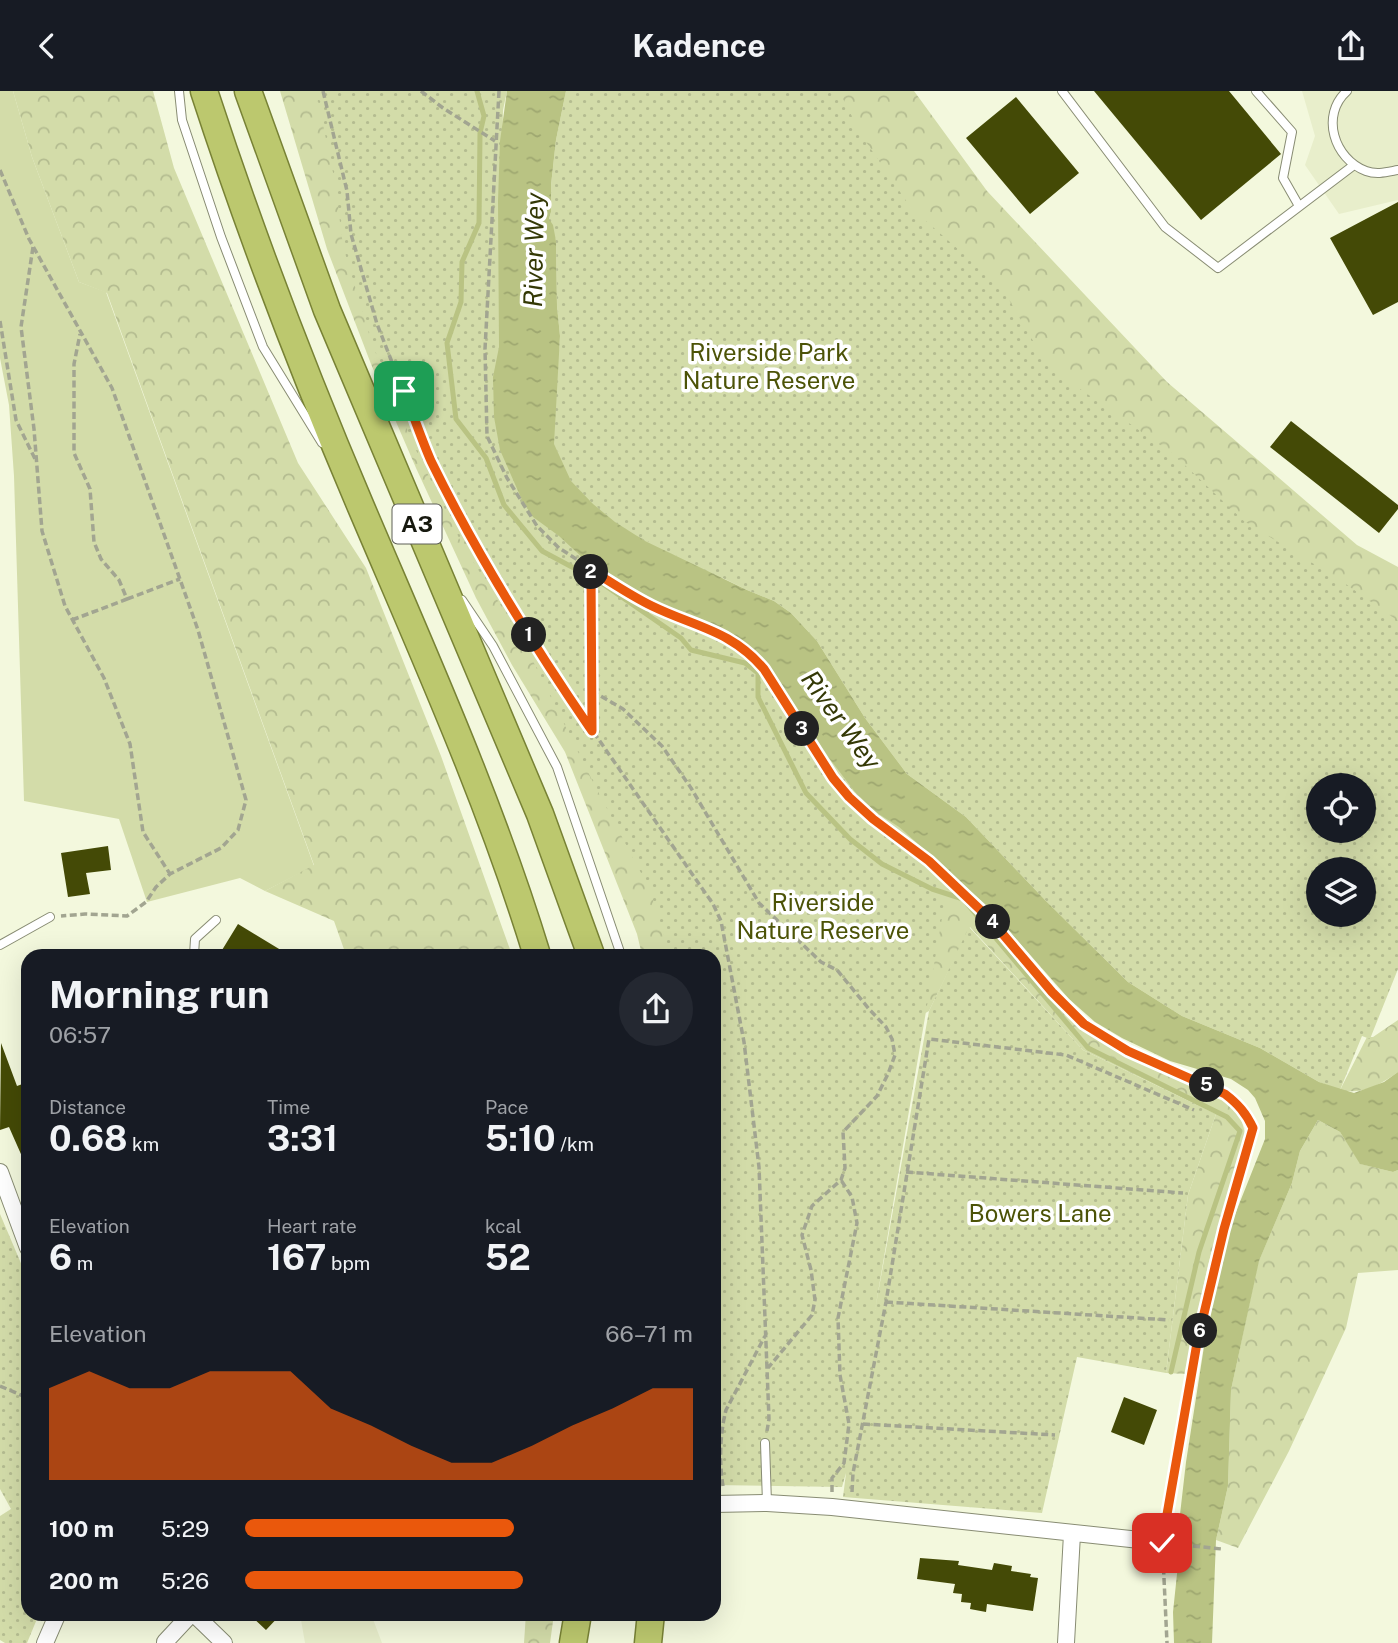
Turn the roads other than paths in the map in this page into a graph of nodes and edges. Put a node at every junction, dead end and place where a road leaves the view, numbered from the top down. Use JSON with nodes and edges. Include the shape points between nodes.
{"nodes":[{"id":1,"x":179,"y":91,"type":"edge"},
{"id":2,"x":204,"y":91,"type":"edge"},
{"id":3,"x":248,"y":91,"type":"edge"},
{"id":4,"x":1062,"y":91,"type":"edge"},
{"id":5,"x":1256,"y":91,"type":"edge"},
{"id":6,"x":1344,"y":92,"type":"edge"},
{"id":7,"x":1354,"y":165,"type":"junction"},
{"id":8,"x":1398,"y":170,"type":"edge"},
{"id":9,"x":1299,"y":206,"type":"junction"},
{"id":10,"x":360,"y":505,"type":"junction"},
{"id":11,"x":427,"y":549,"type":"junction"},
{"id":12,"x":50,"y":918,"type":"road end"},
{"id":13,"x":216,"y":920,"type":"dead end"},
{"id":14,"x":0,"y":945,"type":"edge"},
{"id":15,"x":194,"y":949,"type":"edge"},
{"id":16,"x":535,"y":949,"type":"edge"},
{"id":17,"x":589,"y":949,"type":"edge"},
{"id":18,"x":619,"y":949,"type":"edge"},
{"id":19,"x":0,"y":1172,"type":"edge"},
{"id":20,"x":21,"y":1220,"type":"edge"},
{"id":21,"x":765,"y":1443,"type":"road end"},
{"id":22,"x":767,"y":1503,"type":"junction"},
{"id":23,"x":721,"y":1504,"type":"edge"},
{"id":24,"x":1072,"y":1534,"type":"junction"},
{"id":25,"x":1169,"y":1544,"type":"road end"},
{"id":26,"x":55,"y":1621,"type":"edge"},
{"id":27,"x":185,"y":1621,"type":"edge"},
{"id":28,"x":201,"y":1621,"type":"edge"},
{"id":29,"x":577,"y":1621,"type":"edge"},
{"id":30,"x":650,"y":1621,"type":"edge"},
{"id":31,"x":165,"y":1642,"type":"edge"},
{"id":32,"x":45,"y":1643,"type":"edge"},
{"id":33,"x":224,"y":1643,"type":"edge"},
{"id":34,"x":573,"y":1643,"type":"edge"},
{"id":35,"x":648,"y":1643,"type":"edge"},
{"id":36,"x":1066,"y":1643,"type":"edge"}],
"edges":[{"from":1,"to":10,"type":"lane","via":[[182,120],[263,347]]},
{"from":2,"to":10,"type":"highway","number":"A3","via":[[304,367]]},
{"from":3,"to":11,"type":"highway","number":"A3","via":[[327,310]]},
{"from":4,"to":9,"type":"lane","via":[[1165,227],[1218,268]]},
{"from":5,"to":9,"type":"lane","via":[[1292,132],[1283,178]]},
{"from":6,"to":7,"type":"lane","via":[[1332,124],[1338,147]]},
{"from":7,"to":8,"type":"lane","via":[[1368,172]]},
{"from":7,"to":9,"type":"lane"},
{"from":10,"to":16,"type":"highway","number":"A3","via":[[481,791]]},
{"from":11,"to":17,"type":"highway","number":"A3","via":[[540,814]]},
{"from":11,"to":18,"type":"lane","via":[[493,646],[557,767]]},
{"from":12,"to":14,"type":"lane"},
{"from":13,"to":15,"type":"lane","via":[[195,939]]},
{"from":19,"to":20,"type":"street"},
{"from":21,"to":22,"type":"lane"},
{"from":22,"to":23,"type":"street"},
{"from":22,"to":24,"type":"street"},
{"from":24,"to":25,"type":"street"},
{"from":24,"to":36,"type":"street"},
{"from":26,"to":32,"type":"street"},
{"from":27,"to":31,"type":"street"},
{"from":28,"to":33,"type":"street"},
{"from":29,"to":34,"type":"highway"},
{"from":30,"to":35,"type":"highway"}]}
